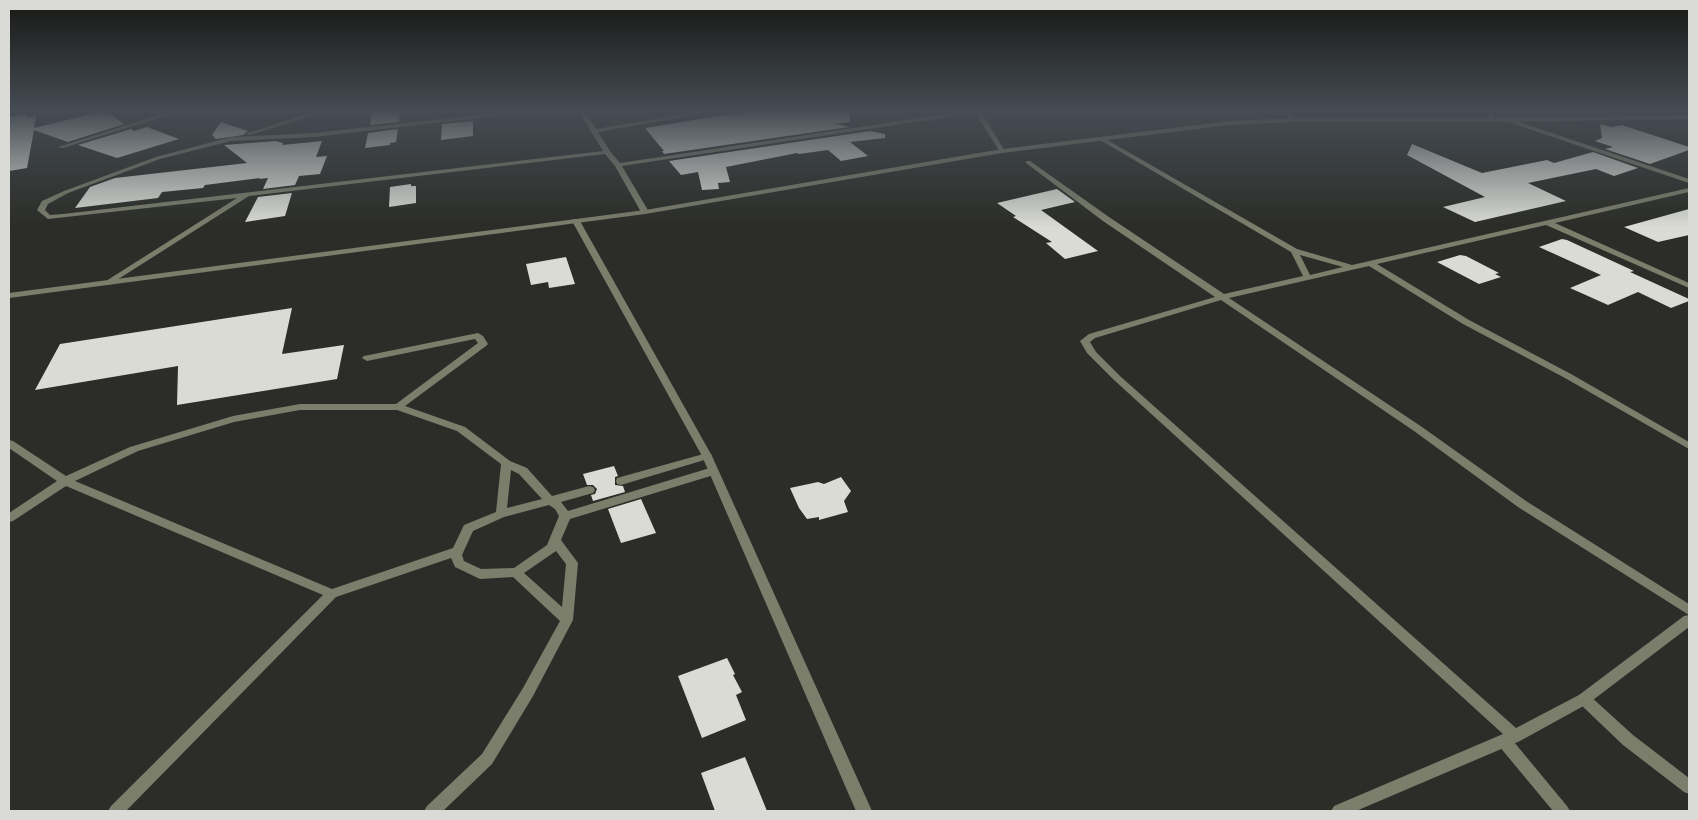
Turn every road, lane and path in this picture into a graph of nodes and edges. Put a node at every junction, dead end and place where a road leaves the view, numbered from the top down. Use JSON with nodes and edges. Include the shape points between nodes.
{"nodes":[{"id":1,"x":187,"y":150,"type":"edge"},
{"id":2,"x":717,"y":150,"type":"edge"},
{"id":3,"x":1008,"y":150,"type":"edge"},
{"id":4,"x":1123,"y":150,"type":"edge"},
{"id":5,"x":1597,"y":150,"type":"edge"},
{"id":6,"x":1002,"y":151,"type":"joint"},
{"id":7,"x":607,"y":152,"type":"joint"},
{"id":8,"x":1028,"y":162,"type":"dead end"},
{"id":9,"x":618,"y":165,"type":"junction"},
{"id":10,"x":1689,"y":181,"type":"edge"},
{"id":11,"x":1689,"y":190,"type":"edge"},
{"id":12,"x":249,"y":193,"type":"junction"},
{"id":13,"x":645,"y":212,"type":"junction"},
{"id":14,"x":576,"y":221,"type":"junction"},
{"id":15,"x":1546,"y":222,"type":"junction"},
{"id":16,"x":1294,"y":251,"type":"junction"},
{"id":17,"x":1372,"y":264,"type":"junction"},
{"id":18,"x":1350,"y":267,"type":"junction"},
{"id":19,"x":1307,"y":277,"type":"junction"},
{"id":20,"x":109,"y":283,"type":"junction"},
{"id":21,"x":1689,"y":286,"type":"edge"},
{"id":22,"x":9,"y":296,"type":"edge"},
{"id":23,"x":1223,"y":297,"type":"junction"},
{"id":24,"x":367,"y":358,"type":"dead end"},
{"id":25,"x":398,"y":407,"type":"junction"},
{"id":26,"x":9,"y":443,"type":"edge"},
{"id":27,"x":1689,"y":446,"type":"edge"},
{"id":28,"x":707,"y":456,"type":"junction"},
{"id":29,"x":506,"y":463,"type":"junction"},
{"id":30,"x":713,"y":471,"type":"junction"},
{"id":31,"x":65,"y":481,"type":"junction"},
{"id":32,"x":621,"y":481,"type":"dead end"},
{"id":33,"x":589,"y":490,"type":"dead end"},
{"id":34,"x":550,"y":501,"type":"junction"},
{"id":35,"x":501,"y":514,"type":"junction"},
{"id":36,"x":564,"y":516,"type":"junction"},
{"id":37,"x":9,"y":518,"type":"edge"},
{"id":38,"x":552,"y":548,"type":"junction"},
{"id":39,"x":458,"y":551,"type":"junction"},
{"id":40,"x":516,"y":572,"type":"junction"},
{"id":41,"x":332,"y":594,"type":"junction"},
{"id":42,"x":1689,"y":610,"type":"edge"},
{"id":43,"x":566,"y":620,"type":"junction"},
{"id":44,"x":1689,"y":620,"type":"edge"},
{"id":45,"x":1584,"y":699,"type":"junction"},
{"id":46,"x":1509,"y":738,"type":"junction"},
{"id":47,"x":1689,"y":787,"type":"edge"},
{"id":48,"x":116,"y":811,"type":"edge"},
{"id":49,"x":432,"y":811,"type":"edge"},
{"id":50,"x":864,"y":811,"type":"edge"},
{"id":51,"x":1339,"y":811,"type":"edge"},
{"id":52,"x":1562,"y":811,"type":"edge"}],
"edges":[{"from":1,"to":12,"type":"street","via":[[85,184],[45,203],[40,210],[48,216],[63,216]]},
{"from":2,"to":9,"type":"street"},
{"from":3,"to":6,"type":"street"},
{"from":4,"to":16,"type":"street"},
{"from":5,"to":10,"type":"street"},
{"from":6,"to":13,"type":"street"},
{"from":7,"to":9,"type":"street"},
{"from":7,"to":12,"type":"street"},
{"from":8,"to":23,"type":"street"},
{"from":9,"to":13,"type":"street"},
{"from":11,"to":15,"type":"street"},
{"from":12,"to":20,"type":"street"},
{"from":13,"to":14,"type":"street"},
{"from":14,"to":20,"type":"street"},
{"from":14,"to":28,"type":"street"},
{"from":15,"to":17,"type":"street"},
{"from":15,"to":21,"type":"street"},
{"from":16,"to":18,"type":"street"},
{"from":16,"to":19,"type":"street"},
{"from":17,"to":18,"type":"street"},
{"from":17,"to":27,"type":"street","via":[[1466,322]]},
{"from":18,"to":19,"type":"street"},
{"from":19,"to":23,"type":"street"},
{"from":20,"to":22,"type":"street"},
{"from":23,"to":42,"type":"street","via":[[1522,504]]},
{"from":23,"to":46,"type":"street","via":[[1092,336],[1085,341],[1092,353],[1117,378]]},
{"from":24,"to":25,"type":"street","via":[[478,336],[483,344]]},
{"from":25,"to":29,"type":"street","via":[[461,428]]},
{"from":25,"to":31,"type":"street","via":[[300,407],[233,419],[134,449]]},
{"from":26,"to":31,"type":"street"},
{"from":28,"to":30,"type":"street"},
{"from":28,"to":32,"type":"street"},
{"from":29,"to":34,"type":"street","via":[[523,471]]},
{"from":29,"to":35,"type":"street"},
{"from":30,"to":36,"type":"street"},
{"from":30,"to":50,"type":"street"},
{"from":31,"to":37,"type":"street"},
{"from":31,"to":41,"type":"street"},
{"from":33,"to":34,"type":"street"},
{"from":34,"to":35,"type":"street"},
{"from":34,"to":36,"type":"street","via":[[559,506]]},
{"from":35,"to":39,"type":"street","via":[[468,528]]},
{"from":36,"to":38,"type":"street"},
{"from":38,"to":40,"type":"street"},
{"from":38,"to":43,"type":"street","via":[[556,542],[572,563]]},
{"from":39,"to":40,"type":"street","via":[[459,564],[480,574]]},
{"from":39,"to":41,"type":"street"},
{"from":40,"to":43,"type":"street"},
{"from":41,"to":48,"type":"street"},
{"from":43,"to":49,"type":"street","via":[[488,759]]},
{"from":44,"to":45,"type":"street"},
{"from":45,"to":46,"type":"street"},
{"from":45,"to":47,"type":"street","via":[[1628,740]]},
{"from":46,"to":51,"type":"street"},
{"from":46,"to":52,"type":"street"}]}
